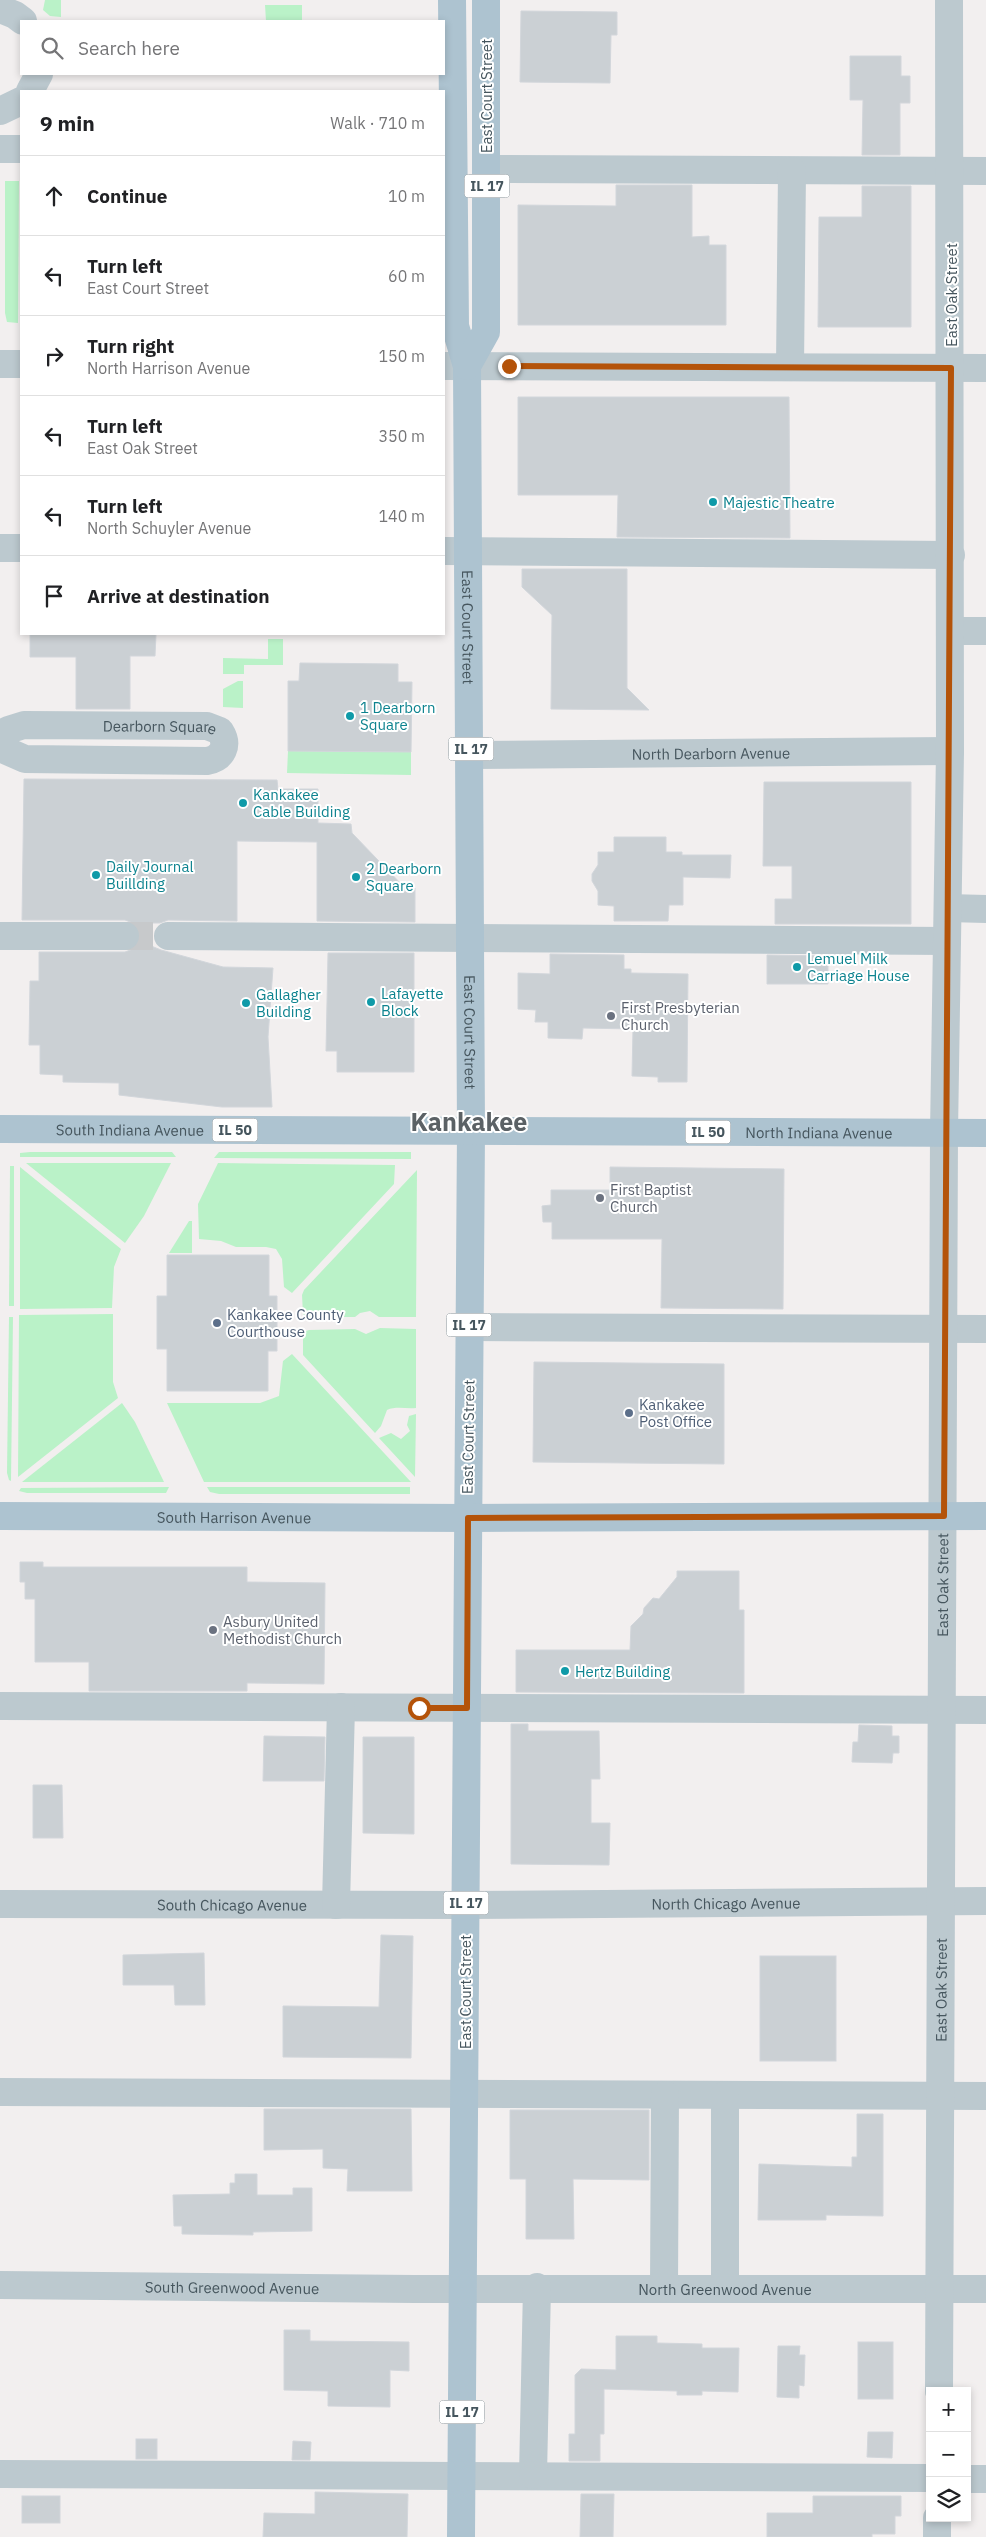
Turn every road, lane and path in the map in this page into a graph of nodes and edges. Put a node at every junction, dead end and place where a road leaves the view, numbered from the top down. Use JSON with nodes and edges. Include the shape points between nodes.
{"nodes":[{"id":1,"x":452,"y":0,"type":"edge"},
{"id":2,"x":486,"y":0,"type":"edge"},
{"id":3,"x":949,"y":0,"type":"edge"},
{"id":4,"x":0,"y":9,"type":"edge"},
{"id":5,"x":22,"y":20,"type":"edge"},
{"id":6,"x":38,"y":75,"type":"edge"},
{"id":7,"x":31,"y":90,"type":"edge"},
{"id":8,"x":20,"y":102,"type":"edge"},
{"id":9,"x":0,"y":112,"type":"edge"},
{"id":10,"x":0,"y":149,"type":"edge"},
{"id":11,"x":20,"y":149,"type":"edge"},
{"id":12,"x":449,"y":168,"type":"edge"},
{"id":13,"x":487,"y":169,"type":"junction"},
{"id":14,"x":792,"y":171,"type":"junction"},
{"id":15,"x":951,"y":172,"type":"junction"},
{"id":16,"x":986,"y":172,"type":"edge"},
{"id":17,"x":0,"y":364,"type":"edge"},
{"id":18,"x":20,"y":364,"type":"edge"},
{"id":19,"x":456,"y":366,"type":"edge"},
{"id":20,"x":790,"y":367,"type":"junction"},
{"id":21,"x":951,"y":368,"type":"junction"},
{"id":22,"x":986,"y":368,"type":"edge"},
{"id":23,"x":0,"y":548,"type":"edge"},
{"id":24,"x":20,"y":548,"type":"edge"},
{"id":25,"x":456,"y":551,"type":"edge"},
{"id":26,"x":950,"y":555,"type":"junction"},
{"id":27,"x":950,"y":631,"type":"junction"},
{"id":28,"x":986,"y":631,"type":"edge"},
{"id":29,"x":0,"y":735,"type":"edge"},
{"id":30,"x":0,"y":748,"type":"edge"},
{"id":31,"x":950,"y":751,"type":"junction"},
{"id":32,"x":471,"y":755,"type":"junction"},
{"id":33,"x":948,"y":908,"type":"junction"},
{"id":34,"x":986,"y":909,"type":"edge"},
{"id":35,"x":0,"y":936,"type":"edge"},
{"id":36,"x":125,"y":936,"type":"tunnel mouth"},
{"id":37,"x":168,"y":936,"type":"tunnel mouth"},
{"id":38,"x":471,"y":938,"type":"junction"},
{"id":39,"x":947,"y":941,"type":"junction"},
{"id":40,"x":0,"y":1129,"type":"edge"},
{"id":41,"x":471,"y":1131,"type":"junction"},
{"id":42,"x":944,"y":1132,"type":"junction"},
{"id":43,"x":986,"y":1133,"type":"edge"},
{"id":44,"x":469,"y":1327,"type":"junction"},
{"id":45,"x":944,"y":1329,"type":"junction"},
{"id":46,"x":986,"y":1329,"type":"edge"},
{"id":47,"x":0,"y":1516,"type":"edge"},
{"id":48,"x":944,"y":1516,"type":"junction"},
{"id":49,"x":986,"y":1516,"type":"edge"},
{"id":50,"x":468,"y":1518,"type":"junction"},
{"id":51,"x":0,"y":1706,"type":"edge"},
{"id":52,"x":341,"y":1707,"type":"junction"},
{"id":53,"x":467,"y":1708,"type":"junction"},
{"id":54,"x":942,"y":1710,"type":"junction"},
{"id":55,"x":986,"y":1710,"type":"edge"},
{"id":56,"x":941,"y":1901,"type":"junction"},
{"id":57,"x":986,"y":1901,"type":"edge"},
{"id":58,"x":0,"y":1904,"type":"edge"},
{"id":59,"x":336,"y":1905,"type":"junction"},
{"id":60,"x":466,"y":1905,"type":"junction"},
{"id":61,"x":0,"y":2092,"type":"edge"},
{"id":62,"x":465,"y":2094,"type":"junction"},
{"id":63,"x":665,"y":2095,"type":"junction"},
{"id":64,"x":725,"y":2095,"type":"junction"},
{"id":65,"x":940,"y":2095,"type":"junction"},
{"id":66,"x":986,"y":2096,"type":"edge"},
{"id":67,"x":0,"y":2285,"type":"edge"},
{"id":68,"x":464,"y":2287,"type":"junction"},
{"id":69,"x":537,"y":2288,"type":"junction"},
{"id":70,"x":664,"y":2288,"type":"junction"},
{"id":71,"x":725,"y":2288,"type":"junction"},
{"id":72,"x":940,"y":2289,"type":"junction"},
{"id":73,"x":986,"y":2289,"type":"edge"},
{"id":74,"x":939,"y":2387,"type":"edge"},
{"id":75,"x":0,"y":2474,"type":"edge"},
{"id":76,"x":462,"y":2474,"type":"junction"},
{"id":77,"x":533,"y":2475,"type":"junction"},
{"id":78,"x":926,"y":2478,"type":"edge"},
{"id":79,"x":971,"y":2479,"type":"edge"},
{"id":80,"x":986,"y":2479,"type":"edge"},
{"id":81,"x":937,"y":2522,"type":"edge"},
{"id":82,"x":461,"y":2537,"type":"edge"},
{"id":83,"x":937,"y":2537,"type":"edge"}],
"edges":[{"from":1,"to":12,"type":"main road","name":"East Court Street","number":"IL 17"},
{"from":2,"to":13,"type":"main road","name":"East Court Street","number":"IL 17"},
{"from":3,"to":15,"type":"street","name":"East Oak Street"},
{"from":4,"to":5,"type":"street"},
{"from":6,"to":7,"type":"street"},
{"from":8,"to":9,"type":"street"},
{"from":10,"to":11,"type":"street"},
{"from":12,"to":19,"type":"main road","name":"East Court Street","number":"IL 17"},
{"from":13,"to":14,"type":"street"},
{"from":13,"to":19,"type":"main road","name":"East Court Street","number":"IL 17","via":[[486,332]]},
{"from":14,"to":15,"type":"street"},
{"from":14,"to":20,"type":"street"},
{"from":15,"to":16,"type":"street"},
{"from":15,"to":21,"type":"street","name":"East Oak Street"},
{"from":17,"to":18,"type":"street"},
{"from":19,"to":20,"type":"street"},
{"from":19,"to":25,"type":"main road","name":"East Court Street","number":"IL 17"},
{"from":20,"to":21,"type":"street"},
{"from":21,"to":22,"type":"street"},
{"from":21,"to":26,"type":"street","name":"East Oak Street"},
{"from":23,"to":24,"type":"street"},
{"from":25,"to":26,"type":"street"},
{"from":25,"to":32,"type":"main road","name":"East Court Street","number":"IL 17"},
{"from":26,"to":27,"type":"street","name":"East Oak Street"},
{"from":27,"to":28,"type":"street"},
{"from":27,"to":31,"type":"street","name":"East Oak Street"},
{"from":29,"to":30,"type":"street","name":"Dearborn Square","via":[[24,725],[207,726],[220,731],[225,741],[222,755],[207,762],[25,759]]},
{"from":31,"to":32,"type":"street","name":"North Dearborn Avenue"},
{"from":31,"to":33,"type":"street","name":"East Oak Street"},
{"from":32,"to":38,"type":"main road","name":"East Court Street","number":"IL 17"},
{"from":33,"to":34,"type":"street"},
{"from":33,"to":39,"type":"street","name":"East Oak Street"},
{"from":35,"to":36,"type":"street"},
{"from":37,"to":38,"type":"street"},
{"from":38,"to":39,"type":"street"},
{"from":38,"to":41,"type":"main road","name":"East Court Street","number":"IL 17"},
{"from":39,"to":42,"type":"street","name":"East Oak Street"},
{"from":40,"to":41,"type":"main road","name":"South Indiana Avenue","number":"IL 50"},
{"from":41,"to":42,"type":"main road","name":"North Indiana Avenue","number":"IL 50"},
{"from":41,"to":44,"type":"main road","name":"East Court Street","number":"IL 17"},
{"from":42,"to":43,"type":"main road","name":"North Indiana Avenue","number":"IL 50"},
{"from":42,"to":45,"type":"street","name":"East Oak Street"},
{"from":44,"to":45,"type":"street"},
{"from":44,"to":50,"type":"main road","name":"East Court Street","number":"IL 17"},
{"from":45,"to":46,"type":"street"},
{"from":45,"to":48,"type":"street","name":"East Oak Street"},
{"from":47,"to":50,"type":"main road","name":"South Harrison Avenue"},
{"from":48,"to":49,"type":"main road","name":"South Harrison Avenue"},
{"from":48,"to":50,"type":"main road","name":"South Harrison Avenue"},
{"from":48,"to":54,"type":"street","name":"East Oak Street"},
{"from":50,"to":53,"type":"main road","name":"East Court Street","number":"IL 17"},
{"from":51,"to":52,"type":"street"},
{"from":52,"to":53,"type":"street"},
{"from":52,"to":59,"type":"street"},
{"from":53,"to":54,"type":"street"},
{"from":53,"to":60,"type":"main road","name":"East Court Street","number":"IL 17"},
{"from":54,"to":55,"type":"street"},
{"from":54,"to":56,"type":"street","name":"East Oak Street"},
{"from":56,"to":57,"type":"street","name":"North Chicago Avenue"},
{"from":56,"to":60,"type":"street","name":"North Chicago Avenue"},
{"from":56,"to":65,"type":"street","name":"East Oak Street"},
{"from":58,"to":59,"type":"street","name":"South Chicago Avenue"},
{"from":59,"to":60,"type":"street","name":"South Chicago Avenue"},
{"from":60,"to":62,"type":"main road","name":"East Court Street","number":"IL 17"},
{"from":61,"to":62,"type":"street"},
{"from":62,"to":63,"type":"street"},
{"from":62,"to":68,"type":"main road","name":"East Court Street","number":"IL 17"},
{"from":63,"to":64,"type":"street"},
{"from":63,"to":70,"type":"street"},
{"from":64,"to":65,"type":"street"},
{"from":64,"to":71,"type":"street"},
{"from":65,"to":66,"type":"street"},
{"from":65,"to":72,"type":"street","name":"East Oak Street"},
{"from":67,"to":68,"type":"street","name":"South Greenwood Avenue"},
{"from":68,"to":69,"type":"street","name":"North Greenwood Avenue"},
{"from":68,"to":76,"type":"main road","name":"East Court Street","number":"IL 17"},
{"from":69,"to":70,"type":"street","name":"North Greenwood Avenue"},
{"from":69,"to":77,"type":"street"},
{"from":70,"to":71,"type":"street","name":"North Greenwood Avenue"},
{"from":71,"to":72,"type":"street","name":"North Greenwood Avenue"},
{"from":72,"to":73,"type":"street","name":"North Greenwood Avenue"},
{"from":72,"to":74,"type":"street","name":"East Oak Street"},
{"from":75,"to":76,"type":"street"},
{"from":76,"to":77,"type":"street"},
{"from":76,"to":82,"type":"main road","name":"East Court Street","number":"IL 17"},
{"from":77,"to":78,"type":"street"},
{"from":79,"to":80,"type":"street"},
{"from":81,"to":83,"type":"street"}]}
